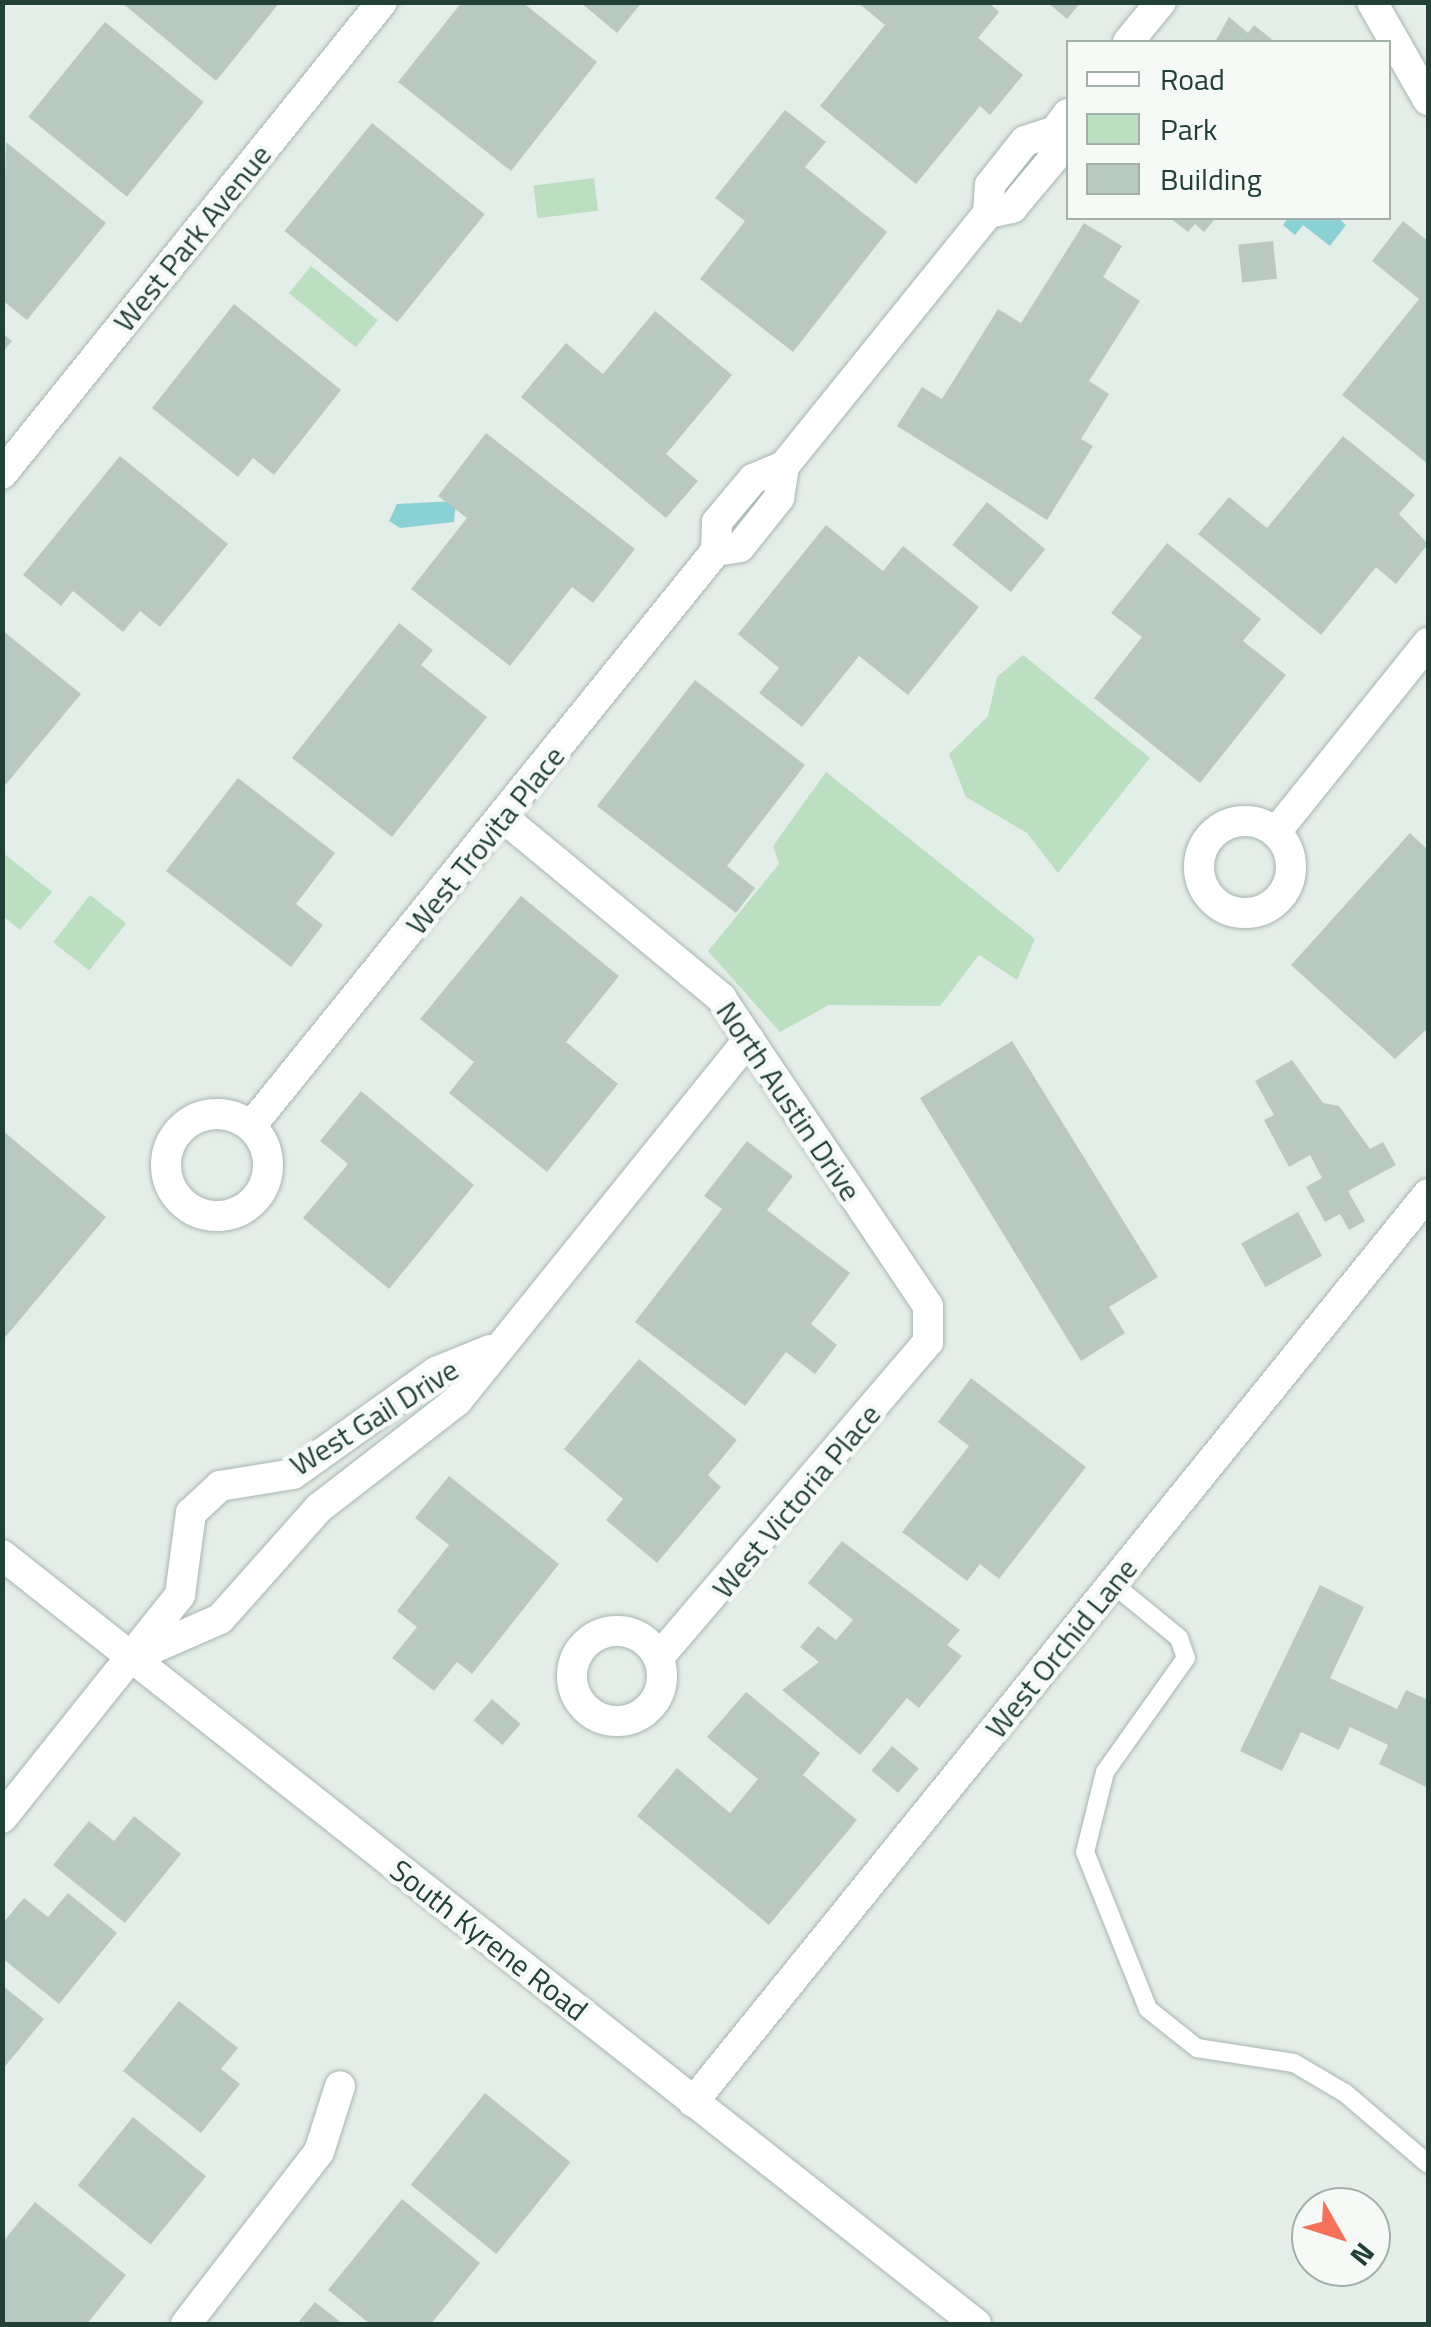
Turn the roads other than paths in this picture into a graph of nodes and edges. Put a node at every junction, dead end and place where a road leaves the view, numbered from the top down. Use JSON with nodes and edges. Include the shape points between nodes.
{"nodes":[{"id":1,"x":382,"y":2,"type":"edge"},
{"id":2,"x":1161,"y":2,"type":"edge"},
{"id":3,"x":1372,"y":2,"type":"edge"},
{"id":4,"x":1130,"y":40,"type":"edge"},
{"id":5,"x":1428,"y":100,"type":"edge"},
{"id":6,"x":1062,"y":123,"type":"edge"},
{"id":7,"x":2,"y":474,"type":"edge"},
{"id":8,"x":1428,"y":643,"type":"edge"},
{"id":9,"x":505,"y":819,"type":"junction"},
{"id":10,"x":1276,"y":832,"type":"dead end"},
{"id":11,"x":749,"y":1039,"type":"junction"},
{"id":12,"x":251,"y":1126,"type":"dead end"},
{"id":13,"x":1428,"y":1194,"type":"edge"},
{"id":14,"x":928,"y":1342,"type":"joint"},
{"id":15,"x":490,"y":1350,"type":"junction"},
{"id":16,"x":293,"y":1474,"type":"junction"},
{"id":17,"x":319,"y":1508,"type":"junction"},
{"id":18,"x":2,"y":1555,"type":"edge"},
{"id":19,"x":1112,"y":1584,"type":"junction"},
{"id":20,"x":130,"y":1658,"type":"junction"},
{"id":21,"x":659,"y":1658,"type":"dead end"},
{"id":22,"x":2,"y":1818,"type":"edge"},
{"id":23,"x":340,"y":2086,"type":"dead end"},
{"id":24,"x":693,"y":2102,"type":"junction"},
{"id":25,"x":1428,"y":2164,"type":"edge"},
{"id":26,"x":186,"y":2324,"type":"edge"},
{"id":27,"x":976,"y":2324,"type":"edge"}],
"edges":[{"from":1,"to":7,"type":"street","name":"West Park Avenue"},
{"from":2,"to":4,"type":"street"},
{"from":3,"to":5,"type":"street"},
{"from":6,"to":9,"type":"street","name":"West Trovita Place","via":[[1054,160],[1012,208],[988,213],[784,466],[753,479],[717,522],[716,552]]},
{"from":8,"to":10,"type":"street"},
{"from":9,"to":11,"type":"street","name":"North Austin Drive","via":[[687,966]]},
{"from":9,"to":12,"type":"street","name":"West Trovita Place"},
{"from":11,"to":14,"type":"street","name":"North Austin Drive","via":[[928,1306]]},
{"from":11,"to":15,"type":"street","name":"West Gail Drive"},
{"from":13,"to":19,"type":"street","name":"West Orchid Lane"},
{"from":14,"to":21,"type":"street","name":"West Victoria Place"},
{"from":15,"to":16,"type":"street","name":"West Gail Drive","via":[[425,1379]]},
{"from":15,"to":17,"type":"street","name":"West Gail Drive","via":[[457,1401]]},
{"from":16,"to":17,"type":"lane"},
{"from":16,"to":20,"type":"street","name":"West Gail Drive","via":[[220,1486],[191,1513],[180,1548],[180,1595]]},
{"from":17,"to":20,"type":"street","name":"West Gail Drive","via":[[220,1619]]},
{"from":18,"to":20,"type":"street","name":"South Kyrene Road"},
{"from":19,"to":24,"type":"street","name":"West Orchid Lane"},
{"from":19,"to":25,"type":"lane","via":[[1179,1638],[1186,1658],[1106,1772],[1085,1852],[1148,2010],[1197,2048],[1294,2063],[1346,2093]]},
{"from":20,"to":22,"type":"street","name":"West Gail Drive"},
{"from":20,"to":24,"type":"street","name":"South Kyrene Road"},
{"from":23,"to":26,"type":"street","via":[[320,2152]]},
{"from":24,"to":27,"type":"street","name":"South Kyrene Road"}]}
